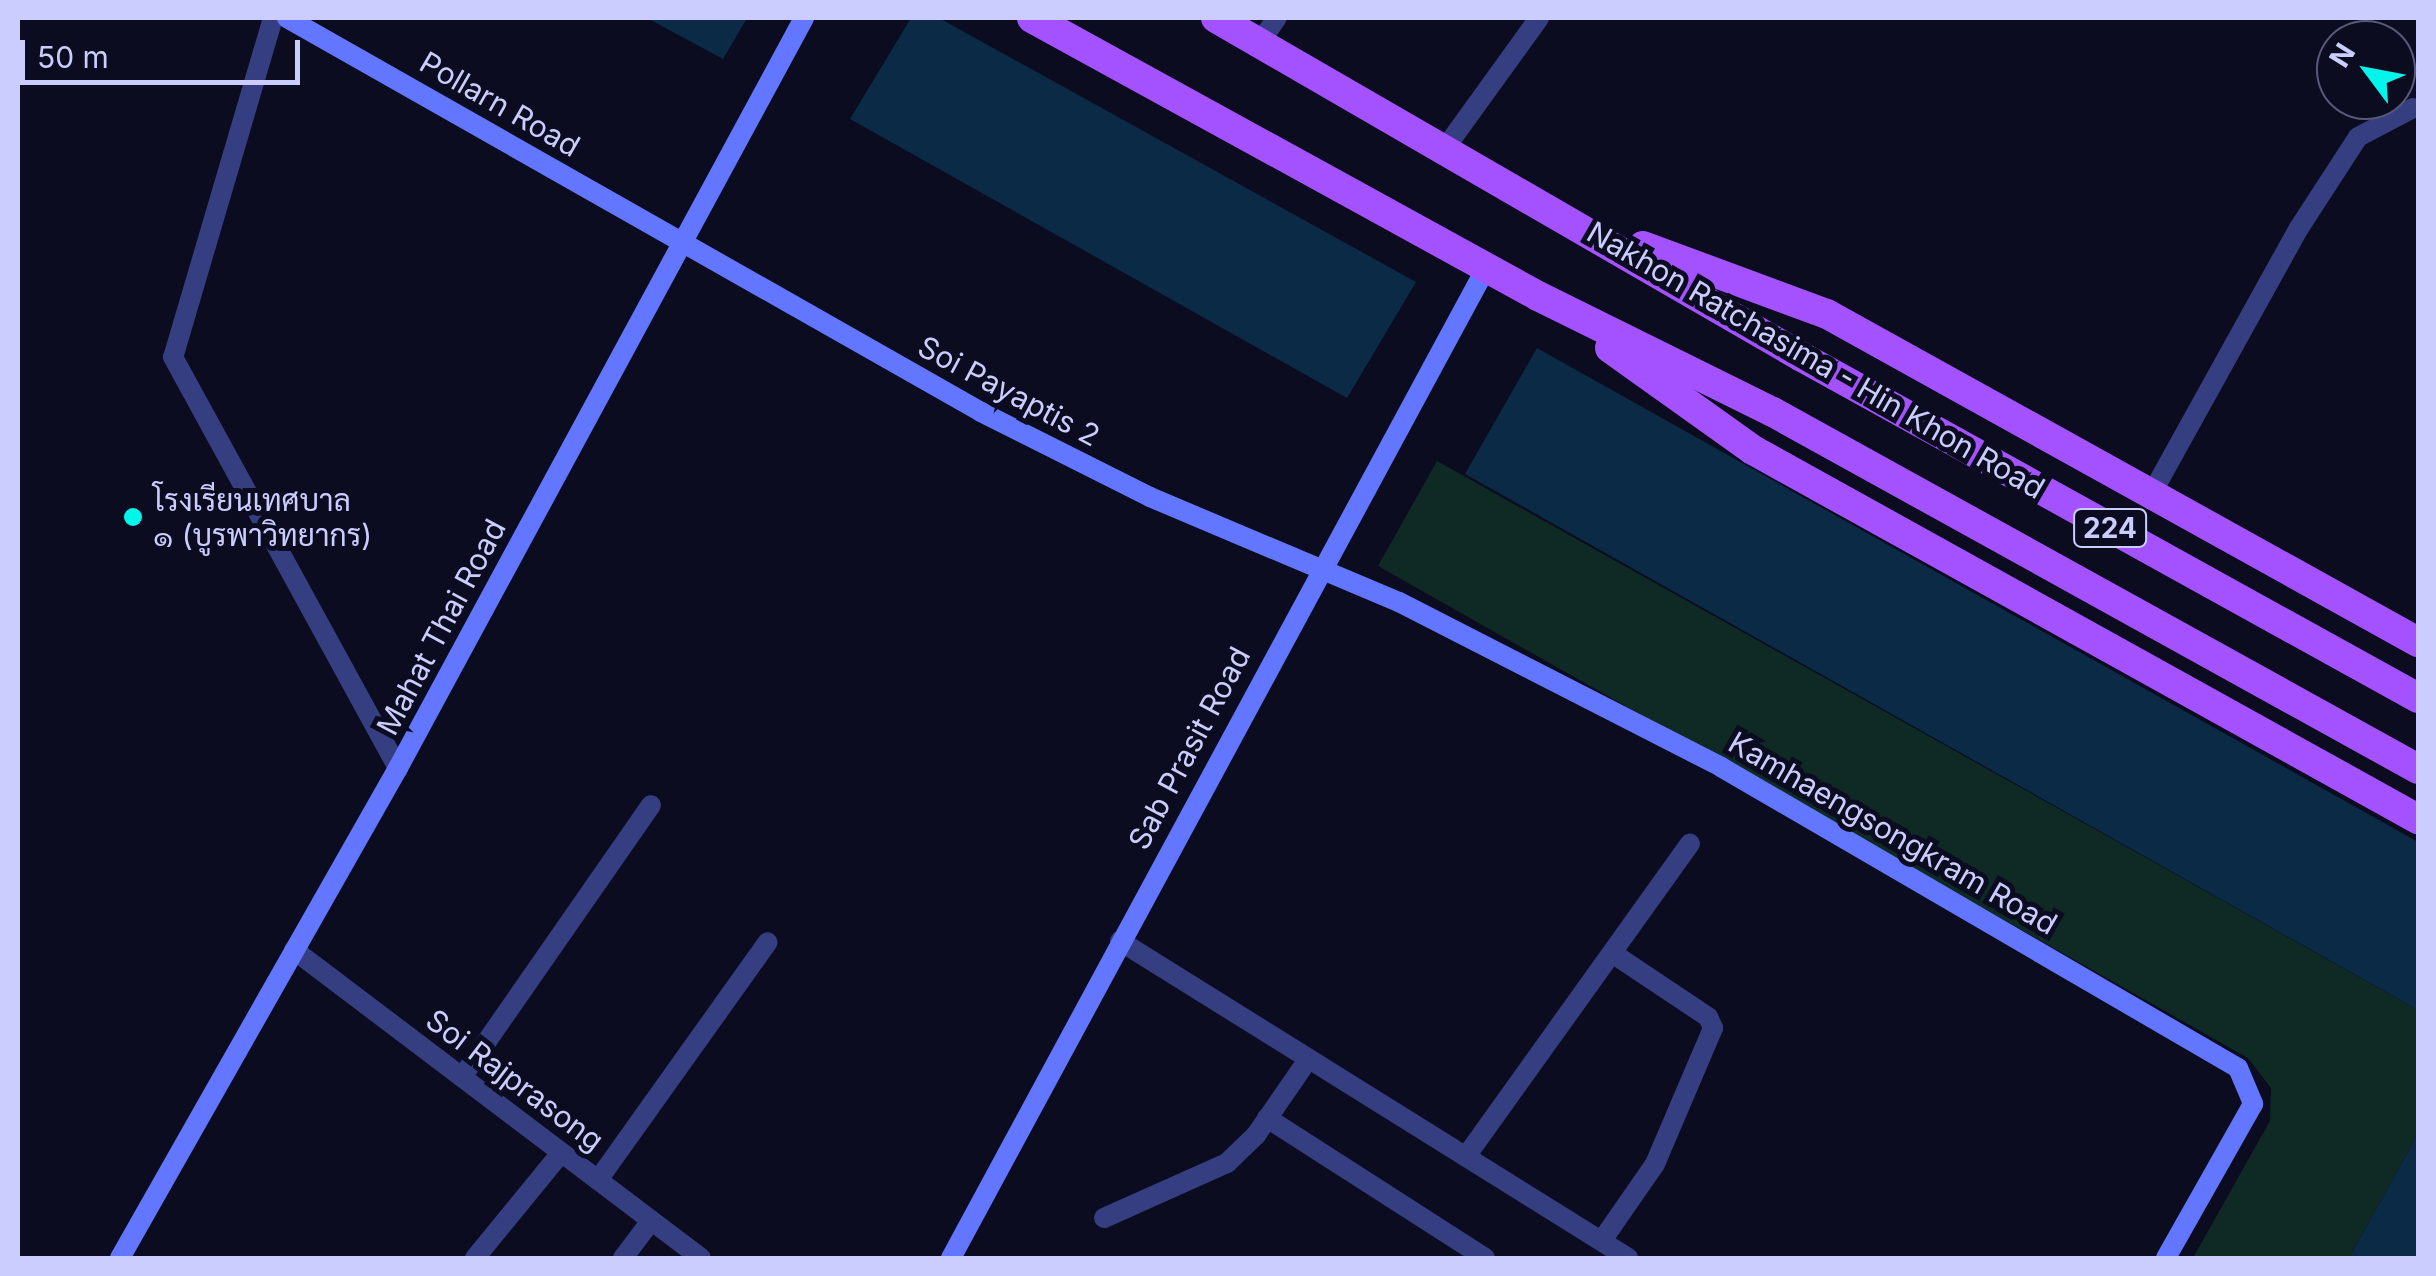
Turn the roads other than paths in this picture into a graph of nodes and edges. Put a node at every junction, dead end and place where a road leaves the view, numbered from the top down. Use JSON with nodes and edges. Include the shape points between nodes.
{"nodes":[{"id":1,"x":273,"y":18,"type":"edge"},
{"id":2,"x":288,"y":18,"type":"edge"},
{"id":3,"x":804,"y":18,"type":"edge"},
{"id":4,"x":1032,"y":18,"type":"edge"},
{"id":5,"x":1216,"y":18,"type":"edge"},
{"id":6,"x":1538,"y":18,"type":"edge"},
{"id":7,"x":1268,"y":30,"type":"edge"},
{"id":8,"x":2389,"y":120,"type":"edge"},
{"id":9,"x":1446,"y":147,"type":"junction"},
{"id":10,"x":1574,"y":220,"type":"junction"},
{"id":11,"x":684,"y":242,"type":"junction"},
{"id":12,"x":1486,"y":268,"type":"junction"},
{"id":13,"x":1538,"y":296,"type":"junction"},
{"id":14,"x":2152,"y":493,"type":"junction"},
{"id":15,"x":1317,"y":570,"type":"junction"},
{"id":16,"x":2418,"y":642,"type":"edge"},
{"id":17,"x":2418,"y":698,"type":"edge"},
{"id":18,"x":398,"y":768,"type":"junction"},
{"id":19,"x":2418,"y":769,"type":"edge"},
{"id":20,"x":651,"y":805,"type":"dead end"},
{"id":21,"x":2418,"y":819,"type":"edge"},
{"id":22,"x":1690,"y":844,"type":"dead end"},
{"id":23,"x":1120,"y":941,"type":"junction"},
{"id":24,"x":768,"y":942,"type":"dead end"},
{"id":25,"x":294,"y":950,"type":"junction"},
{"id":26,"x":1612,"y":953,"type":"junction"},
{"id":27,"x":1307,"y":1060,"type":"junction"},
{"id":28,"x":462,"y":1077,"type":"junction"},
{"id":29,"x":1267,"y":1118,"type":"junction"},
{"id":30,"x":562,"y":1152,"type":"junction"},
{"id":31,"x":1467,"y":1155,"type":"junction"},
{"id":32,"x":598,"y":1180,"type":"junction"},
{"id":33,"x":1104,"y":1218,"type":"dead end"},
{"id":34,"x":651,"y":1221,"type":"junction"},
{"id":35,"x":1603,"y":1239,"type":"junction"},
{"id":36,"x":120,"y":1258,"type":"edge"},
{"id":37,"x":475,"y":1258,"type":"edge"},
{"id":38,"x":623,"y":1258,"type":"edge"},
{"id":39,"x":700,"y":1258,"type":"edge"},
{"id":40,"x":951,"y":1258,"type":"edge"},
{"id":41,"x":1485,"y":1258,"type":"edge"},
{"id":42,"x":1626,"y":1258,"type":"edge"},
{"id":43,"x":2166,"y":1258,"type":"edge"}],
"edges":[{"from":1,"to":18,"type":"street","via":[[172,357]]},
{"from":2,"to":11,"type":"street","name":"Pollarn Road"},
{"from":3,"to":11,"type":"street","name":"Mahat Thai Road"},
{"from":4,"to":12,"type":"main road"},
{"from":5,"to":7,"type":"main road","name":"Nakhon Ratchasima - Hin Khon Road","number":"224"},
{"from":6,"to":9,"type":"street"},
{"from":7,"to":9,"type":"main road","name":"Nakhon Ratchasima - Hin Khon Road","number":"224"},
{"from":8,"to":14,"type":"street","via":[[2358,136],[2299,228]]},
{"from":9,"to":10,"type":"main road","name":"Nakhon Ratchasima - Hin Khon Road","number":"224"},
{"from":10,"to":14,"type":"main road","via":[[1827,314]]},
{"from":10,"to":17,"type":"main road","name":"Nakhon Ratchasima - Hin Khon Road","number":"224","via":[[1802,357]]},
{"from":11,"to":15,"type":"street","name":"Soi Payaptis 2","via":[[981,412],[1150,497]]},
{"from":11,"to":18,"type":"street","name":"Mahat Thai Road"},
{"from":12,"to":13,"type":"main road"},
{"from":12,"to":15,"type":"street","name":"Sab Prasit Road"},
{"from":13,"to":19,"type":"main road","via":[[1773,412]]},
{"from":13,"to":21,"type":"main road","via":[[1753,450]]},
{"from":14,"to":16,"type":"main road"},
{"from":15,"to":23,"type":"street","name":"Sab Prasit Road"},
{"from":15,"to":43,"type":"street","name":"Kamhaengsongkram Road","via":[[1399,602],[1721,768],[2238,1068],[2253,1104]]},
{"from":18,"to":25,"type":"street","name":"Mahat Thai Road"},
{"from":20,"to":28,"type":"street"},
{"from":22,"to":26,"type":"street"},
{"from":23,"to":27,"type":"street"},
{"from":23,"to":40,"type":"street","name":"Sab Prasit Road"},
{"from":24,"to":32,"type":"street"},
{"from":25,"to":28,"type":"street","name":"Soi Rajprasong"},
{"from":25,"to":36,"type":"street","name":"Mahat Thai Road"},
{"from":26,"to":31,"type":"street"},
{"from":26,"to":35,"type":"street","via":[[1708,1018],[1713,1028],[1655,1164]]},
{"from":27,"to":29,"type":"street"},
{"from":27,"to":31,"type":"street"},
{"from":28,"to":30,"type":"street","name":"Soi Rajprasong"},
{"from":29,"to":33,"type":"street","via":[[1227,1163]]},
{"from":29,"to":41,"type":"street"},
{"from":30,"to":32,"type":"street","name":"Soi Rajprasong"},
{"from":30,"to":37,"type":"street"},
{"from":31,"to":35,"type":"street"},
{"from":32,"to":34,"type":"street","name":"Soi Rajprasong"},
{"from":34,"to":38,"type":"street"},
{"from":34,"to":39,"type":"street","name":"Soi Rajprasong"},
{"from":35,"to":42,"type":"street"}]}
